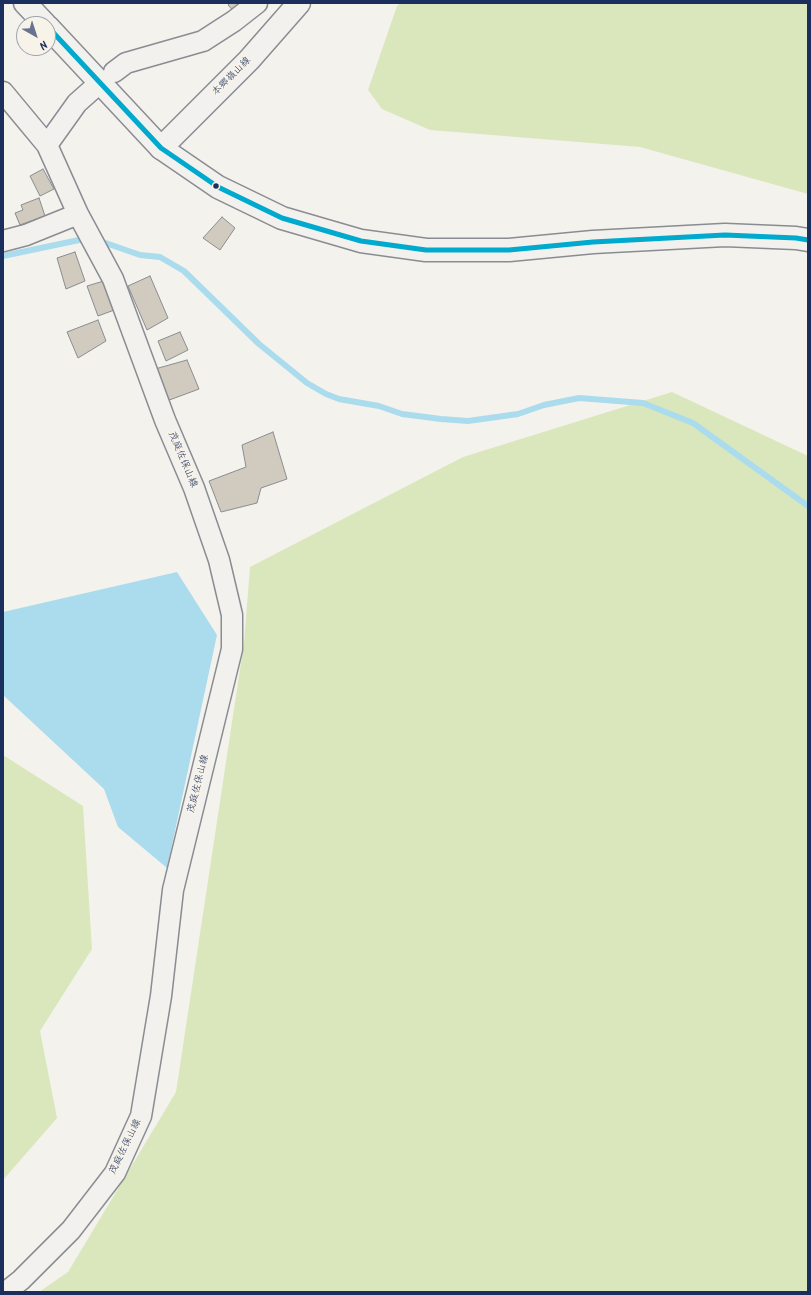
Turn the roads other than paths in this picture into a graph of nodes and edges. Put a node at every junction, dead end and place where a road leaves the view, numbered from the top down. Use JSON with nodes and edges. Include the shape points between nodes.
{"nodes":[{"id":1,"x":25,"y":3,"type":"edge"},
{"id":2,"x":257,"y":3,"type":"edge"},
{"id":3,"x":299,"y":3,"type":"edge"},
{"id":4,"x":37,"y":16,"type":"edge"},
{"id":5,"x":56,"y":35,"type":"edge"},
{"id":6,"x":114,"y":72,"type":"dead end"},
{"id":7,"x":95,"y":87,"type":"dead end"},
{"id":8,"x":3,"y":92,"type":"edge"},
{"id":9,"x":47,"y":145,"type":"junction"},
{"id":10,"x":162,"y":148,"type":"junction"},
{"id":11,"x":78,"y":214,"type":"junction"},
{"id":12,"x":808,"y":240,"type":"edge"},
{"id":13,"x":3,"y":241,"type":"edge"},
{"id":14,"x":6,"y":1292,"type":"edge"}],
"edges":[{"from":1,"to":4,"type":"main road"},
{"from":2,"to":6,"type":"street","via":[[203,41],[126,64]]},
{"from":3,"to":10,"type":"main road","name":"本郷嶺山線","via":[[249,60]]},
{"from":5,"to":10,"type":"main road"},
{"from":7,"to":9,"type":"street","via":[[77,103]]},
{"from":8,"to":9,"type":"street","name":"茂庭佐保山線"},
{"from":9,"to":11,"type":"street","name":"茂庭佐保山線"},
{"from":10,"to":12,"type":"main road","via":[[218,187],[282,218],[361,242],[426,250],[509,250],[593,242],[725,235]]},
{"from":11,"to":13,"type":"street","via":[[26,235]]},
{"from":11,"to":14,"type":"street","name":"茂庭佐保山線","via":[[113,279],[165,420],[194,488],[219,560],[232,614],[232,649],[173,890],[161,996],[141,1116],[115,1173],[71,1230]]}]}
